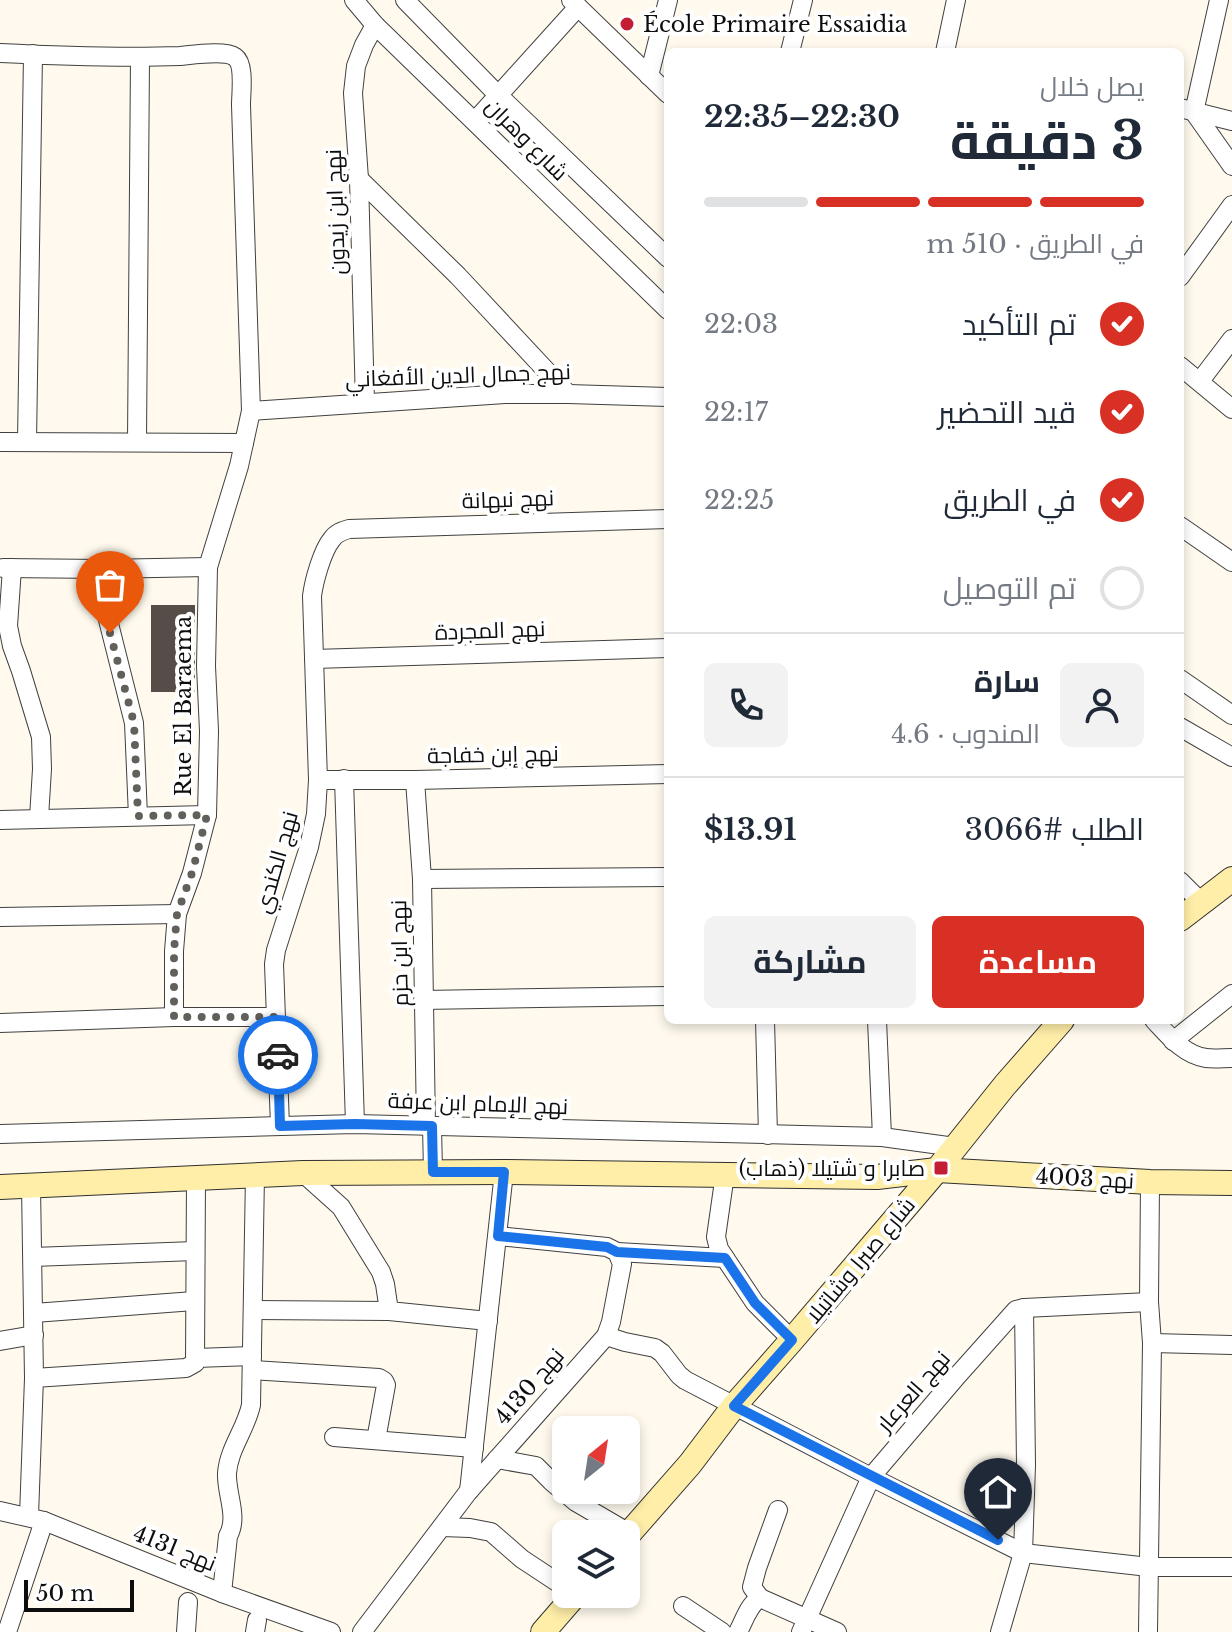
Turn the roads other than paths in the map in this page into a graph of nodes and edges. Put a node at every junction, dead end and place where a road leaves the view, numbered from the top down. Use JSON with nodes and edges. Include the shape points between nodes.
{"nodes":[{"id":1,"x":354,"y":0,"type":"edge"},
{"id":2,"x":405,"y":0,"type":"edge"},
{"id":3,"x":668,"y":0,"type":"edge"},
{"id":4,"x":803,"y":0,"type":"edge"},
{"id":5,"x":956,"y":0,"type":"edge"},
{"id":6,"x":1219,"y":0,"type":"edge"},
{"id":7,"x":575,"y":3,"type":"edge"},
{"id":8,"x":375,"y":25,"type":"junction"},
{"id":9,"x":791,"y":48,"type":"edge"},
{"id":10,"x":946,"y":48,"type":"edge"},
{"id":11,"x":0,"y":53,"type":"edge"},
{"id":12,"x":33,"y":54,"type":"junction"},
{"id":13,"x":140,"y":58,"type":"junction"},
{"id":14,"x":649,"y":76,"type":"junction"},
{"id":15,"x":664,"y":90,"type":"edge"},
{"id":16,"x":498,"y":95,"type":"junction"},
{"id":17,"x":1185,"y":111,"type":"edge"},
{"id":18,"x":475,"y":121,"type":"junction"},
{"id":19,"x":1232,"y":121,"type":"edge"},
{"id":20,"x":1232,"y":166,"type":"edge"},
{"id":21,"x":359,"y":179,"type":"junction"},
{"id":22,"x":1232,"y":205,"type":"edge"},
{"id":23,"x":664,"y":254,"type":"edge"},
{"id":24,"x":1184,"y":271,"type":"edge"},
{"id":25,"x":664,"y":306,"type":"edge"},
{"id":26,"x":1232,"y":339,"type":"edge"},
{"id":27,"x":1184,"y":369,"type":"edge"},
{"id":28,"x":1200,"y":381,"type":"junction"},
{"id":29,"x":664,"y":393,"type":"edge"},
{"id":30,"x":568,"y":394,"type":"junction"},
{"id":31,"x":365,"y":403,"type":"junction"},
{"id":32,"x":1232,"y":409,"type":"edge"},
{"id":33,"x":251,"y":411,"type":"junction"},
{"id":34,"x":0,"y":442,"type":"edge"},
{"id":35,"x":27,"y":442,"type":"junction"},
{"id":36,"x":137,"y":442,"type":"junction"},
{"id":37,"x":244,"y":443,"type":"junction"},
{"id":38,"x":664,"y":519,"type":"edge"},
{"id":39,"x":349,"y":529,"type":"joint"},
{"id":40,"x":1184,"y":529,"type":"edge"},
{"id":41,"x":1232,"y":562,"type":"edge"},
{"id":42,"x":208,"y":567,"type":"junction"},
{"id":43,"x":6,"y":568,"type":"edge"},
{"id":44,"x":103,"y":569,"type":"junction"},
{"id":45,"x":664,"y":648,"type":"edge"},
{"id":46,"x":314,"y":659,"type":"junction"},
{"id":47,"x":1184,"y":682,"type":"edge"},
{"id":48,"x":1232,"y":715,"type":"edge"},
{"id":49,"x":1184,"y":729,"type":"edge"},
{"id":50,"x":1232,"y":757,"type":"edge"},
{"id":51,"x":664,"y":774,"type":"edge"},
{"id":52,"x":344,"y":779,"type":"junction"},
{"id":53,"x":318,"y":780,"type":"junction"},
{"id":54,"x":415,"y":780,"type":"junction"},
{"id":55,"x":207,"y":815,"type":"junction"},
{"id":56,"x":138,"y":816,"type":"junction"},
{"id":57,"x":39,"y":818,"type":"junction"},
{"id":58,"x":0,"y":820,"type":"edge"},
{"id":59,"x":664,"y":877,"type":"edge"},
{"id":60,"x":422,"y":879,"type":"junction"},
{"id":61,"x":1232,"y":879,"type":"edge"},
{"id":62,"x":1184,"y":885,"type":"edge"},
{"id":63,"x":1202,"y":903,"type":"junction"},
{"id":64,"x":177,"y":914,"type":"junction"},
{"id":65,"x":1184,"y":916,"type":"edge"},
{"id":66,"x":0,"y":917,"type":"edge"},
{"id":67,"x":1232,"y":994,"type":"edge"},
{"id":68,"x":664,"y":996,"type":"edge"},
{"id":69,"x":423,"y":1000,"type":"junction"},
{"id":70,"x":174,"y":1017,"type":"junction"},
{"id":71,"x":276,"y":1017,"type":"junction"},
{"id":72,"x":0,"y":1023,"type":"edge"},
{"id":73,"x":765,"y":1024,"type":"edge"},
{"id":74,"x":877,"y":1024,"type":"edge"},
{"id":75,"x":1058,"y":1024,"type":"edge"},
{"id":76,"x":1158,"y":1024,"type":"edge"},
{"id":77,"x":1173,"y":1041,"type":"junction"},
{"id":78,"x":1232,"y":1058,"type":"edge"},
{"id":79,"x":355,"y":1124,"type":"junction"},
{"id":80,"x":280,"y":1126,"type":"junction"},
{"id":81,"x":429,"y":1126,"type":"junction"},
{"id":82,"x":0,"y":1134,"type":"edge"},
{"id":83,"x":768,"y":1135,"type":"junction"},
{"id":84,"x":882,"y":1137,"type":"junction"},
{"id":85,"x":955,"y":1147,"type":"junction"},
{"id":86,"x":937,"y":1170,"type":"junction"},
{"id":87,"x":433,"y":1172,"type":"junction"},
{"id":88,"x":504,"y":1172,"type":"junction"},
{"id":89,"x":303,"y":1173,"type":"junction"},
{"id":90,"x":725,"y":1174,"type":"junction"},
{"id":91,"x":255,"y":1175,"type":"junction"},
{"id":92,"x":196,"y":1178,"type":"junction"},
{"id":93,"x":1150,"y":1182,"type":"junction"},
{"id":94,"x":1232,"y":1183,"type":"edge"},
{"id":95,"x":31,"y":1186,"type":"junction"},
{"id":96,"x":0,"y":1187,"type":"edge"},
{"id":97,"x":498,"y":1236,"type":"junction"},
{"id":98,"x":195,"y":1251,"type":"junction"},
{"id":99,"x":617,"y":1252,"type":"junction"},
{"id":100,"x":33,"y":1257,"type":"junction"},
{"id":101,"x":725,"y":1258,"type":"junction"},
{"id":102,"x":194,"y":1301,"type":"junction"},
{"id":103,"x":1149,"y":1302,"type":"junction"},
{"id":104,"x":1024,"y":1308,"type":"junction"},
{"id":105,"x":253,"y":1310,"type":"junction"},
{"id":106,"x":389,"y":1311,"type":"junction"},
{"id":107,"x":34,"y":1313,"type":"junction"},
{"id":108,"x":488,"y":1321,"type":"junction"},
{"id":109,"x":34,"y":1335,"type":"junction"},
{"id":110,"x":606,"y":1336,"type":"junction"},
{"id":111,"x":3,"y":1337,"type":"edge"},
{"id":112,"x":792,"y":1340,"type":"junction"},
{"id":113,"x":1152,"y":1343,"type":"junction"},
{"id":114,"x":1232,"y":1345,"type":"edge"},
{"id":115,"x":196,"y":1358,"type":"junction"},
{"id":116,"x":252,"y":1363,"type":"junction"},
{"id":117,"x":34,"y":1378,"type":"junction"},
{"id":118,"x":734,"y":1406,"type":"junction"},
{"id":119,"x":334,"y":1437,"type":"dead end"},
{"id":120,"x":376,"y":1440,"type":"junction"},
{"id":121,"x":474,"y":1448,"type":"junction"},
{"id":122,"x":497,"y":1459,"type":"junction"},
{"id":123,"x":871,"y":1477,"type":"junction"},
{"id":124,"x":468,"y":1492,"type":"junction"},
{"id":125,"x":778,"y":1510,"type":"dead end"},
{"id":126,"x":0,"y":1511,"type":"edge"},
{"id":127,"x":36,"y":1518,"type":"junction"},
{"id":128,"x":604,"y":1520,"type":"edge"},
{"id":129,"x":640,"y":1521,"type":"edge"},
{"id":130,"x":442,"y":1527,"type":"junction"},
{"id":131,"x":1023,"y":1553,"type":"junction"},
{"id":132,"x":1149,"y":1567,"type":"junction"},
{"id":133,"x":1232,"y":1567,"type":"edge"},
{"id":134,"x":552,"y":1579,"type":"edge"},
{"id":135,"x":222,"y":1593,"type":"junction"},
{"id":136,"x":760,"y":1598,"type":"junction"},
{"id":137,"x":188,"y":1602,"type":"dead end"},
{"id":138,"x":683,"y":1606,"type":"dead end"},
{"id":139,"x":564,"y":1608,"type":"edge"},
{"id":140,"x":804,"y":1625,"type":"edge"},
{"id":141,"x":323,"y":1631,"type":"edge"},
{"id":142,"x":7,"y":1632,"type":"edge"},
{"id":143,"x":186,"y":1632,"type":"edge"},
{"id":144,"x":362,"y":1632,"type":"edge"},
{"id":145,"x":543,"y":1632,"type":"edge"},
{"id":146,"x":722,"y":1632,"type":"edge"},
{"id":147,"x":738,"y":1632,"type":"edge"},
{"id":148,"x":837,"y":1632,"type":"edge"},
{"id":149,"x":1000,"y":1632,"type":"edge"},
{"id":150,"x":1148,"y":1632,"type":"edge"}],
"edges":[{"from":1,"to":8,"type":"street","name":"شارع وهران"},
{"from":2,"to":16,"type":"street"},
{"from":3,"to":14,"type":"street"},
{"from":4,"to":9,"type":"street"},
{"from":5,"to":10,"type":"street"},
{"from":6,"to":17,"type":"street"},
{"from":7,"to":14,"type":"street"},
{"from":7,"to":16,"type":"street"},
{"from":8,"to":18,"type":"street","name":"شارع وهران"},
{"from":8,"to":21,"type":"street","name":"نهج ابن زيدون","via":[[356,66],[353,93]]},
{"from":11,"to":12,"type":"street"},
{"from":12,"to":13,"type":"street"},
{"from":12,"to":35,"type":"street"},
{"from":13,"to":33,"type":"street","name":"Rue El Baraema","via":[[219,54],[238,59]]},
{"from":13,"to":36,"type":"street"},
{"from":14,"to":15,"type":"street"},
{"from":16,"to":18,"type":"street"},
{"from":16,"to":23,"type":"street"},
{"from":17,"to":19,"type":"street"},
{"from":17,"to":20,"type":"street"},
{"from":18,"to":25,"type":"street","name":"شارع وهران"},
{"from":21,"to":30,"type":"street"},
{"from":21,"to":31,"type":"street","name":"نهج ابن زيدون"},
{"from":22,"to":24,"type":"street"},
{"from":26,"to":28,"type":"street"},
{"from":27,"to":28,"type":"street"},
{"from":28,"to":32,"type":"street"},
{"from":29,"to":30,"type":"street","name":"نهج جمال الدين الأفغاني"},
{"from":30,"to":31,"type":"street","name":"نهج جمال الدين الأفغاني"},
{"from":31,"to":33,"type":"street","name":"نهج جمال الدين الأفغاني"},
{"from":33,"to":37,"type":"street","name":"Rue El Baraema"},
{"from":34,"to":35,"type":"street"},
{"from":35,"to":36,"type":"street"},
{"from":36,"to":37,"type":"street"},
{"from":37,"to":42,"type":"street","name":"Rue El Baraema"},
{"from":38,"to":39,"type":"street","name":"نهج نبهانة"},
{"from":39,"to":46,"type":"street","name":"نهج الكندي","via":[[330,540],[314,585]]},
{"from":40,"to":41,"type":"street"},
{"from":42,"to":44,"type":"street"},
{"from":42,"to":55,"type":"street","name":"Rue El Baraema"},
{"from":43,"to":44,"type":"street"},
{"from":43,"to":57,"type":"street","via":[[12,646],[41,737]]},
{"from":44,"to":56,"type":"street","via":[[104,604],[134,723]]},
{"from":45,"to":46,"type":"street","name":"نهج المجردة"},
{"from":46,"to":53,"type":"street","name":"نهج الكندي"},
{"from":47,"to":48,"type":"street"},
{"from":49,"to":50,"type":"street"},
{"from":51,"to":54,"type":"street","name":"نهج إبن خفاجة"},
{"from":52,"to":53,"type":"street","name":"نهج إبن خفاجة"},
{"from":52,"to":54,"type":"street","name":"نهج إبن خفاجة"},
{"from":52,"to":79,"type":"street"},
{"from":53,"to":71,"type":"street","name":"نهج الكندي","via":[[314,828],[276,950]]},
{"from":54,"to":60,"type":"street","name":"نهج ابن حزم"},
{"from":55,"to":56,"type":"street"},
{"from":55,"to":64,"type":"street","name":"Rue El Baraema"},
{"from":56,"to":57,"type":"street"},
{"from":57,"to":58,"type":"street"},
{"from":59,"to":60,"type":"street"},
{"from":60,"to":69,"type":"street","name":"نهج ابن حزم"},
{"from":61,"to":63,"type":"street"},
{"from":62,"to":63,"type":"street"},
{"from":63,"to":65,"type":"street"},
{"from":64,"to":66,"type":"street"},
{"from":64,"to":70,"type":"street","name":"Rue El Baraema"},
{"from":67,"to":77,"type":"street"},
{"from":68,"to":69,"type":"street"},
{"from":69,"to":81,"type":"street","name":"نهج ابن حزم"},
{"from":70,"to":71,"type":"street"},
{"from":70,"to":72,"type":"street"},
{"from":71,"to":80,"type":"street","name":"نهج الكندي"},
{"from":73,"to":83,"type":"street"},
{"from":74,"to":84,"type":"street"},
{"from":75,"to":85,"type":"street","name":"شارع صبرا وشاتيلا"},
{"from":76,"to":77,"type":"street"},
{"from":77,"to":78,"type":"street","via":[[1203,1058]]},
{"from":79,"to":80,"type":"street","name":"نهج الإمام ابن عرفة"},
{"from":79,"to":81,"type":"street","name":"نهج الإمام ابن عرفة"},
{"from":80,"to":82,"type":"street","name":"نهج الإمام ابن عرفة"},
{"from":81,"to":83,"type":"street","name":"نهج الإمام ابن عرفة"},
{"from":81,"to":87,"type":"street","name":"نهج ابن حزم"},
{"from":83,"to":84,"type":"street","name":"نهج الإمام ابن عرفة"},
{"from":84,"to":85,"type":"street","name":"نهج الإمام ابن عرفة"},
{"from":85,"to":86,"type":"street","name":"شارع صبرا وشاتيلا"},
{"from":86,"to":90,"type":"street","name":"نهج 4003","via":[[877,1177]]},
{"from":86,"to":93,"type":"street","name":"نهج 4003"},
{"from":86,"to":112,"type":"street","name":"شارع صبرا وشاتيلا"},
{"from":87,"to":88,"type":"street","name":"نهج 4003"},
{"from":87,"to":89,"type":"street","name":"نهج 4003"},
{"from":88,"to":90,"type":"street","name":"نهج 4003"},
{"from":88,"to":97,"type":"street"},
{"from":89,"to":91,"type":"street","name":"نهج 4003"},
{"from":89,"to":106,"type":"street","via":[[341,1207],[381,1272]]},
{"from":90,"to":101,"type":"street","via":[[716,1237]]},
{"from":91,"to":92,"type":"street","name":"نهج 4003"},
{"from":91,"to":105,"type":"street"},
{"from":92,"to":95,"type":"street","name":"نهج 4003"},
{"from":92,"to":98,"type":"street"},
{"from":93,"to":94,"type":"street","name":"نهج 4003"},
{"from":93,"to":103,"type":"street"},
{"from":95,"to":96,"type":"street","name":"نهج 4003"},
{"from":95,"to":100,"type":"street"},
{"from":97,"to":99,"type":"street"},
{"from":97,"to":108,"type":"street"},
{"from":98,"to":100,"type":"street"},
{"from":98,"to":102,"type":"street"},
{"from":99,"to":101,"type":"street"},
{"from":99,"to":110,"type":"street","name":"نهج 4130","via":[[622,1264]]},
{"from":100,"to":107,"type":"street"},
{"from":101,"to":112,"type":"street","via":[[755,1303]]},
{"from":102,"to":107,"type":"street"},
{"from":102,"to":115,"type":"street"},
{"from":103,"to":104,"type":"street"},
{"from":103,"to":113,"type":"street"},
{"from":104,"to":123,"type":"street","name":"نهج العرعار","via":[[1016,1310]]},
{"from":104,"to":131,"type":"street"},
{"from":105,"to":106,"type":"street"},
{"from":105,"to":116,"type":"street"},
{"from":106,"to":108,"type":"street"},
{"from":107,"to":109,"type":"street"},
{"from":108,"to":121,"type":"street"},
{"from":109,"to":111,"type":"street"},
{"from":109,"to":117,"type":"street"},
{"from":110,"to":118,"type":"street","via":[[655,1348],[685,1380]]},
{"from":110,"to":122,"type":"street","name":"نهج 4130"},
{"from":112,"to":118,"type":"street","name":"شارع صبرا وشاتيلا"},
{"from":113,"to":114,"type":"street"},
{"from":113,"to":132,"type":"street"},
{"from":115,"to":116,"type":"street"},
{"from":115,"to":117,"type":"street","via":[[186,1368]]},
{"from":116,"to":120,"type":"street","via":[[384,1381]]},
{"from":116,"to":135,"type":"street","via":[[250,1412],[227,1472],[233,1515]]},
{"from":117,"to":127,"type":"street"},
{"from":118,"to":123,"type":"street"},
{"from":118,"to":129,"type":"street","name":"شارع صبرا وشاتيلا"},
{"from":119,"to":120,"type":"street"},
{"from":120,"to":121,"type":"street"},
{"from":121,"to":124,"type":"street"},
{"from":122,"to":124,"type":"street","name":"نهج 4130"},
{"from":122,"to":128,"type":"street","via":[[536,1466]]},
{"from":123,"to":131,"type":"street"},
{"from":123,"to":140,"type":"street","name":"نهج العرعار"},
{"from":124,"to":130,"type":"street","name":"نهج 4130"},
{"from":125,"to":136,"type":"street","via":[[752,1587]]},
{"from":126,"to":127,"type":"street","name":"نهج 4131"},
{"from":127,"to":135,"type":"street","name":"نهج 4131"},
{"from":127,"to":142,"type":"street"},
{"from":130,"to":134,"type":"street","via":[[491,1532]]},
{"from":130,"to":144,"type":"street","name":"نهج 4130"},
{"from":131,"to":132,"type":"street"},
{"from":131,"to":149,"type":"street"},
{"from":132,"to":133,"type":"street"},
{"from":132,"to":150,"type":"street"},
{"from":135,"to":141,"type":"street","name":"نهج 4131"},
{"from":136,"to":140,"type":"street"},
{"from":136,"to":147,"type":"street"},
{"from":137,"to":143,"type":"street"},
{"from":138,"to":146,"type":"street"},
{"from":139,"to":145,"type":"street"},
{"from":140,"to":148,"type":"street"}]}
